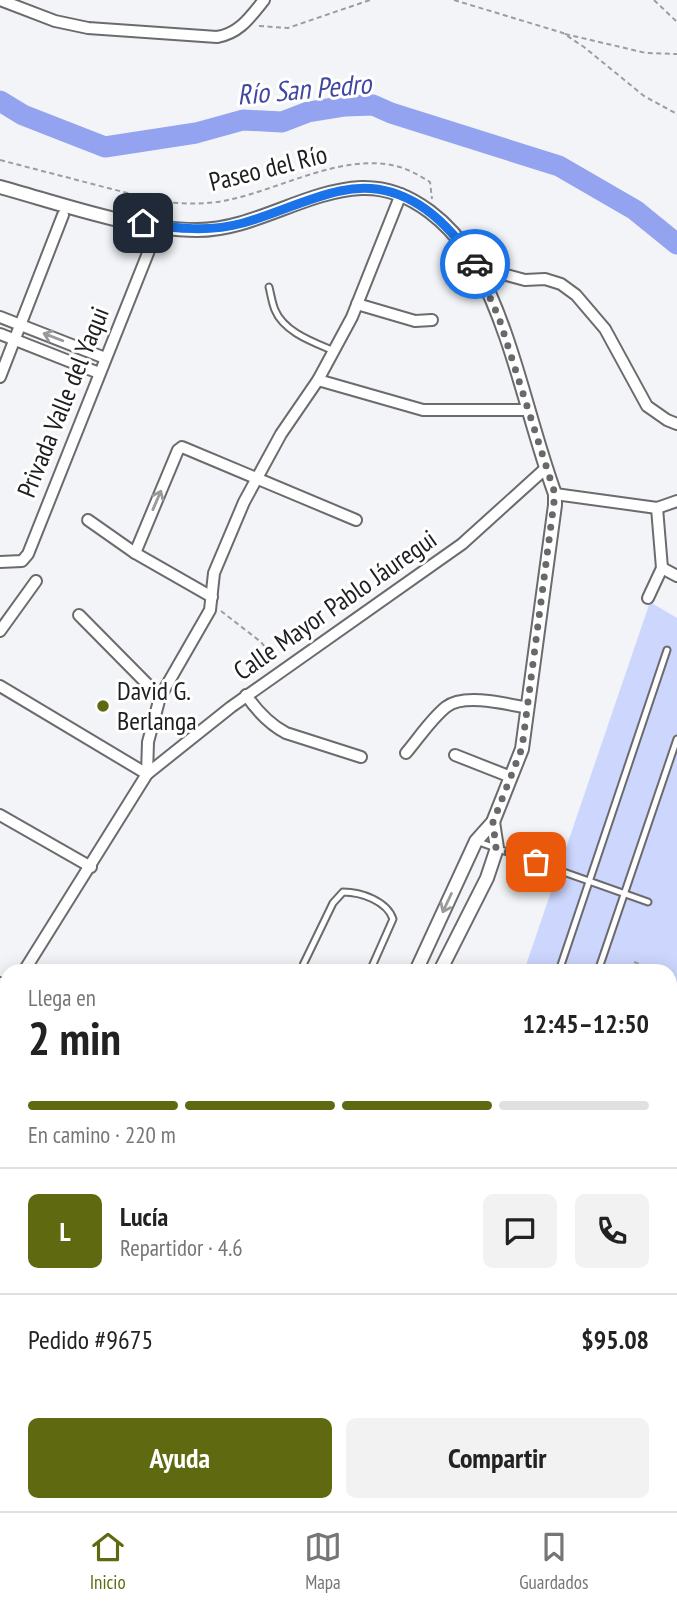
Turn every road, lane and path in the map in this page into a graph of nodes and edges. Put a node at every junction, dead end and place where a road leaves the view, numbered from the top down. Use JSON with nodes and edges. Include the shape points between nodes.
{"nodes":[{"id":1,"x":0,"y":0,"type":"edge"},
{"id":2,"x":264,"y":0,"type":"edge"},
{"id":3,"x":370,"y":0,"type":"edge"},
{"id":4,"x":454,"y":0,"type":"edge"},
{"id":5,"x":654,"y":0,"type":"edge"},
{"id":6,"x":677,"y":22,"type":"edge"},
{"id":7,"x":244,"y":25,"type":"junction"},
{"id":8,"x":563,"y":33,"type":"junction"},
{"id":9,"x":677,"y":54,"type":"edge"},
{"id":10,"x":677,"y":114,"type":"edge"},
{"id":11,"x":0,"y":160,"type":"edge"},
{"id":12,"x":0,"y":187,"type":"edge"},
{"id":13,"x":401,"y":194,"type":"junction"},
{"id":14,"x":433,"y":214,"type":"junction"},
{"id":15,"x":63,"y":215,"type":"dead end"},
{"id":16,"x":153,"y":238,"type":"dead end"},
{"id":17,"x":477,"y":267,"type":"junction"},
{"id":18,"x":269,"y":288,"type":"dead end"},
{"id":19,"x":357,"y":304,"type":"junction"},
{"id":20,"x":0,"y":317,"type":"edge"},
{"id":21,"x":432,"y":320,"type":"dead end"},
{"id":22,"x":20,"y":325,"type":"junction"},
{"id":23,"x":0,"y":334,"type":"edge"},
{"id":24,"x":14,"y":340,"type":"junction"},
{"id":25,"x":334,"y":351,"type":"junction"},
{"id":26,"x":105,"y":358,"type":"junction"},
{"id":27,"x":99,"y":373,"type":"junction"},
{"id":28,"x":0,"y":377,"type":"edge"},
{"id":29,"x":318,"y":380,"type":"junction"},
{"id":30,"x":528,"y":410,"type":"junction"},
{"id":31,"x":677,"y":424,"type":"edge"},
{"id":32,"x":546,"y":468,"type":"junction"},
{"id":33,"x":256,"y":477,"type":"junction"},
{"id":34,"x":555,"y":494,"type":"junction"},
{"id":35,"x":677,"y":501,"type":"edge"},
{"id":36,"x":657,"y":508,"type":"junction"},
{"id":37,"x":88,"y":520,"type":"dead end"},
{"id":38,"x":356,"y":520,"type":"dead end"},
{"id":39,"x":135,"y":553,"type":"junction"},
{"id":40,"x":0,"y":562,"type":"edge"},
{"id":41,"x":662,"y":568,"type":"junction"},
{"id":42,"x":677,"y":576,"type":"edge"},
{"id":43,"x":36,"y":581,"type":"dead end"},
{"id":44,"x":648,"y":598,"type":"dead end"},
{"id":45,"x":212,"y":600,"type":"junction"},
{"id":46,"x":79,"y":615,"type":"dead end"},
{"id":47,"x":0,"y":631,"type":"edge"},
{"id":48,"x":667,"y":650,"type":"dead end"},
{"id":49,"x":283,"y":671,"type":"junction"},
{"id":50,"x":0,"y":687,"type":"edge"},
{"id":51,"x":246,"y":695,"type":"junction"},
{"id":52,"x":160,"y":697,"type":"junction"},
{"id":53,"x":528,"y":708,"type":"junction"},
{"id":54,"x":677,"y":739,"type":"edge"},
{"id":55,"x":406,"y":753,"type":"dead end"},
{"id":56,"x":455,"y":755,"type":"dead end"},
{"id":57,"x":361,"y":757,"type":"dead end"},
{"id":58,"x":146,"y":774,"type":"junction"},
{"id":59,"x":511,"y":777,"type":"junction"},
{"id":60,"x":0,"y":815,"type":"edge"},
{"id":61,"x":493,"y":822,"type":"junction"},
{"id":62,"x":476,"y":841,"type":"junction"},
{"id":63,"x":496,"y":848,"type":"junction"},
{"id":64,"x":91,"y":867,"type":"junction"},
{"id":65,"x":590,"y":881,"type":"junction"},
{"id":66,"x":624,"y":893,"type":"junction"},
{"id":67,"x":648,"y":902,"type":"dead end"},
{"id":68,"x":634,"y":962,"type":"dead end"},
{"id":69,"x":29,"y":964,"type":"edge"},
{"id":70,"x":303,"y":964,"type":"edge"},
{"id":71,"x":373,"y":964,"type":"edge"},
{"id":72,"x":419,"y":964,"type":"edge"},
{"id":73,"x":444,"y":964,"type":"edge"},
{"id":74,"x":561,"y":964,"type":"edge"},
{"id":75,"x":600,"y":964,"type":"edge"},
{"id":76,"x":638,"y":964,"type":"edge"}],
"edges":[{"from":1,"to":7,"type":"street","via":[[88,28],[217,37]]},
{"from":2,"to":7,"type":"street"},
{"from":3,"to":7,"type":"path","via":[[288,28]]},
{"from":4,"to":8,"type":"path"},
{"from":5,"to":6,"type":"path"},
{"from":8,"to":9,"type":"path","via":[[646,53]]},
{"from":8,"to":10,"type":"path","via":[[644,96]]},
{"from":11,"to":14,"type":"path","name":"Paseo del Río","via":[[183,204],[226,201],[360,163],[397,166],[430,183]]},
{"from":12,"to":13,"type":"street","via":[[127,221],[197,230],[244,222],[341,190],[379,188]]},
{"from":13,"to":14,"type":"street"},
{"from":13,"to":19,"type":"street"},
{"from":14,"to":17,"type":"street"},
{"from":15,"to":22,"type":"street"},
{"from":16,"to":26,"type":"street","name":"Privada Valle del Yaqui"},
{"from":17,"to":30,"type":"street","via":[[499,318]]},
{"from":17,"to":31,"type":"street","via":[[525,280],[545,279],[576,295],[605,329],[648,406]]},
{"from":18,"to":25,"type":"lane","via":[[275,311],[286,325]]},
{"from":19,"to":21,"type":"street","via":[[415,321]]},
{"from":19,"to":25,"type":"street"},
{"from":20,"to":22,"type":"street"},
{"from":22,"to":24,"type":"street"},
{"from":26,"to":22,"type":"street","one_way":true},
{"from":23,"to":24,"type":"street"},
{"from":24,"to":27,"type":"street"},
{"from":24,"to":28,"type":"street"},
{"from":25,"to":29,"type":"street"},
{"from":26,"to":27,"type":"street","name":"Privada Valle del Yaqui"},
{"from":27,"to":40,"type":"street","name":"Privada Valle del Yaqui","via":[[27,554],[22,561]]},
{"from":29,"to":30,"type":"street","via":[[423,410]]},
{"from":29,"to":33,"type":"street"},
{"from":30,"to":32,"type":"street"},
{"from":32,"to":34,"type":"street"},
{"from":32,"to":49,"type":"street","name":"Calle Mayor Pablo Jáuregui","via":[[462,544]]},
{"from":33,"to":38,"type":"street"},
{"from":39,"to":33,"type":"street","one_way":true,"via":[[180,447]]},
{"from":33,"to":45,"type":"street","via":[[214,573]]},
{"from":34,"to":36,"type":"street"},
{"from":34,"to":53,"type":"street"},
{"from":35,"to":36,"type":"street"},
{"from":36,"to":41,"type":"street"},
{"from":37,"to":39,"type":"street"},
{"from":39,"to":45,"type":"street"},
{"from":41,"to":42,"type":"street"},
{"from":41,"to":44,"type":"street"},
{"from":43,"to":47,"type":"street"},
{"from":45,"to":49,"type":"path","via":[[261,642]]},
{"from":45,"to":52,"type":"street"},
{"from":46,"to":52,"type":"street"},
{"from":48,"to":65,"type":"lane"},
{"from":49,"to":51,"type":"street","name":"Calle Mayor Pablo Jáuregui"},
{"from":50,"to":58,"type":"street"},
{"from":51,"to":57,"type":"street","via":[[286,733]]},
{"from":51,"to":58,"type":"street","name":"Calle Mayor Pablo Jáuregui"},
{"from":52,"to":58,"type":"street","via":[[148,742]]},
{"from":53,"to":55,"type":"street","via":[[461,700],[446,707]]},
{"from":53,"to":59,"type":"street","via":[[522,748]]},
{"from":54,"to":66,"type":"lane"},
{"from":56,"to":59,"type":"street"},
{"from":58,"to":64,"type":"street"},
{"from":59,"to":61,"type":"street"},
{"from":60,"to":64,"type":"street"},
{"from":61,"to":62,"type":"street"},
{"from":61,"to":63,"type":"street"},
{"from":62,"to":63,"type":"lane"},
{"from":62,"to":72,"type":"street","one_way":true},
{"from":63,"to":65,"type":"lane"},
{"from":63,"to":73,"type":"street","via":[[487,878]]},
{"from":64,"to":69,"type":"street"},
{"from":65,"to":66,"type":"lane"},
{"from":65,"to":74,"type":"lane"},
{"from":66,"to":67,"type":"lane"},
{"from":66,"to":75,"type":"lane"},
{"from":68,"to":76,"type":"path"},
{"from":70,"to":71,"type":"lane","via":[[343,892],[381,903],[390,911],[393,919]]}]}
